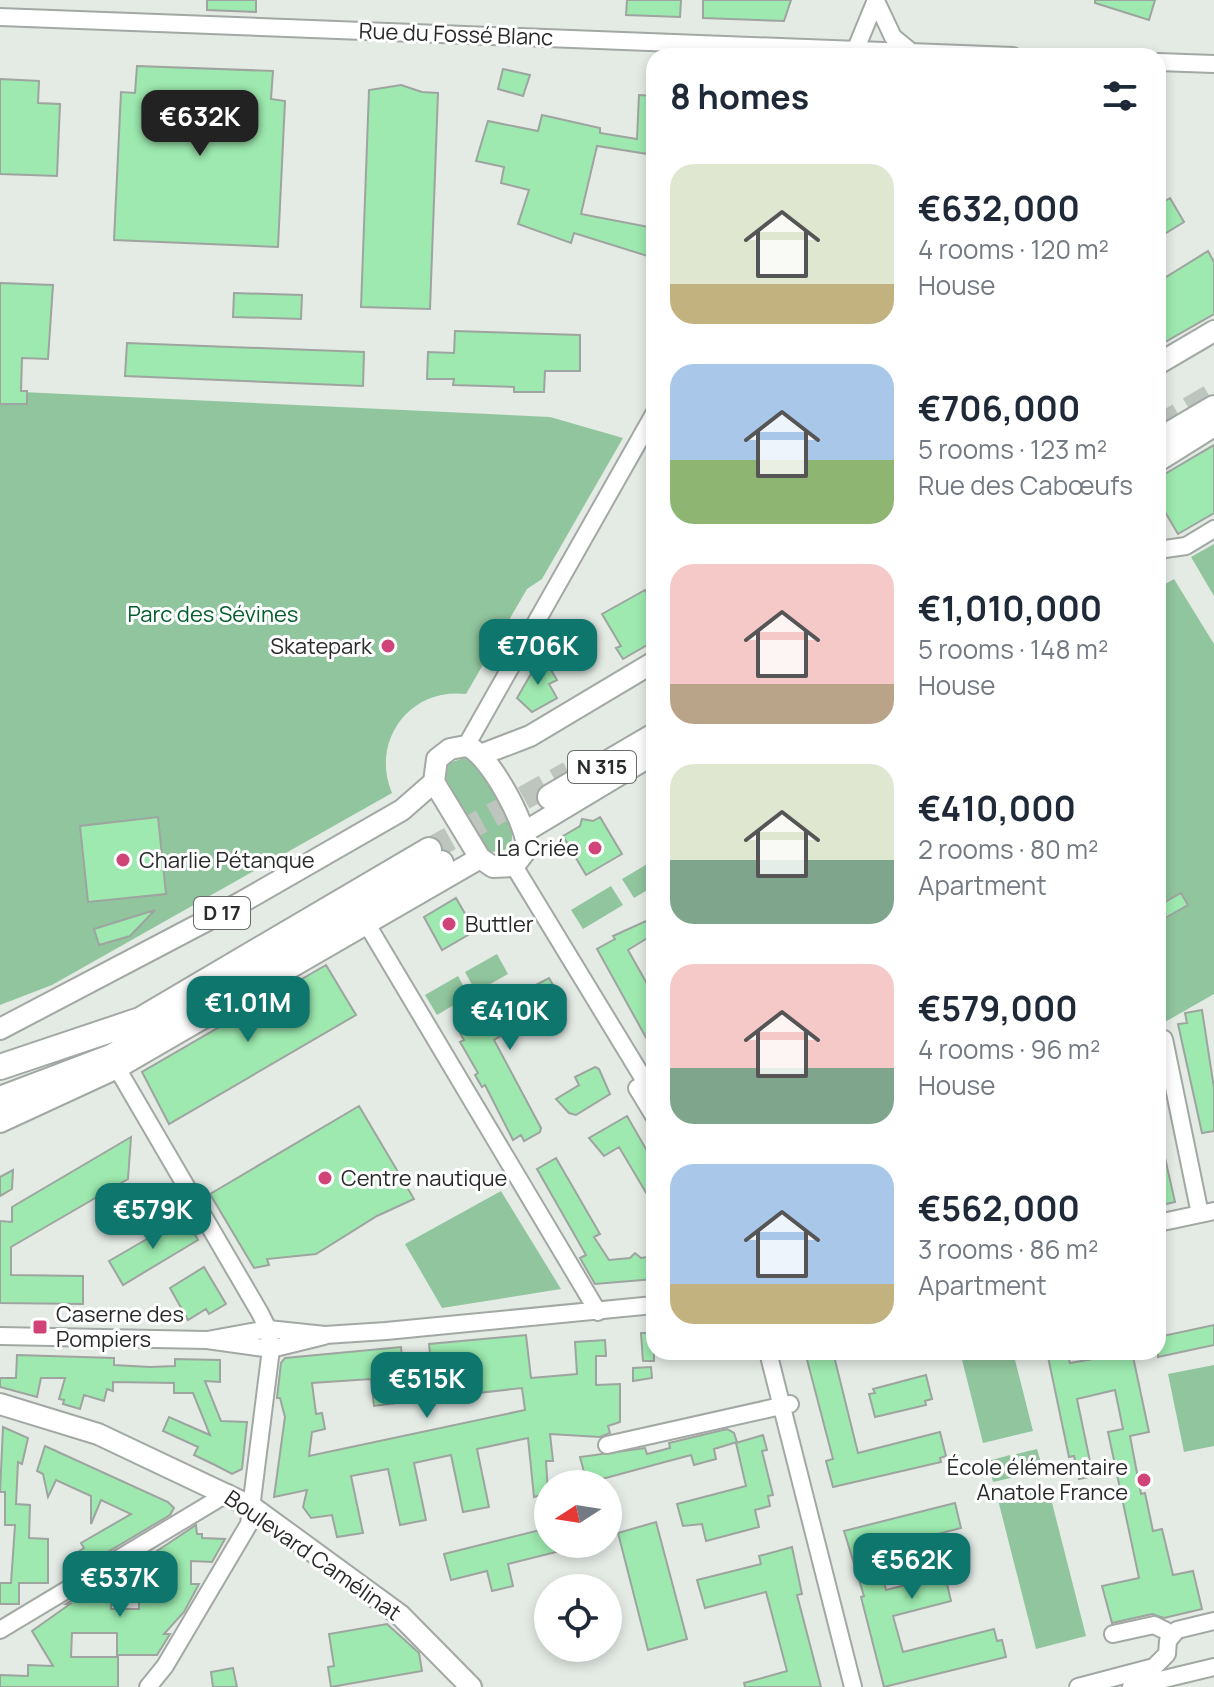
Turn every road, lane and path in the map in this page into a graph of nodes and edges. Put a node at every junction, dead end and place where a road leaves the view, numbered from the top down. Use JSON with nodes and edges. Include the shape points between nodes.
{"nodes":[{"id":1,"x":876,"y":0,"type":"edge"},
{"id":2,"x":0,"y":17,"type":"edge"},
{"id":3,"x":716,"y":48,"type":"edge"},
{"id":4,"x":856,"y":48,"type":"edge"},
{"id":5,"x":907,"y":48,"type":"edge"},
{"id":6,"x":1166,"y":62,"type":"edge"},
{"id":7,"x":1214,"y":64,"type":"edge"},
{"id":8,"x":1214,"y":331,"type":"edge"},
{"id":9,"x":1166,"y":359,"type":"edge"},
{"id":10,"x":1214,"y":408,"type":"edge"},
{"id":11,"x":1214,"y":426,"type":"edge"},
{"id":12,"x":646,"y":429,"type":"edge"},
{"id":13,"x":1166,"y":436,"type":"edge"},
{"id":14,"x":1166,"y":456,"type":"edge"},
{"id":15,"x":1214,"y":529,"type":"edge"},
{"id":16,"x":1166,"y":549,"type":"edge"},
{"id":17,"x":646,"y":667,"type":"edge"},
{"id":18,"x":646,"y":741,"type":"edge"},
{"id":19,"x":474,"y":750,"type":"junction"},
{"id":20,"x":646,"y":759,"type":"edge"},
{"id":21,"x":434,"y":782,"type":"junction"},
{"id":22,"x":550,"y":797,"type":"dead end"},
{"id":23,"x":526,"y":831,"type":"junction"},
{"id":24,"x":480,"y":858,"type":"junction"},
{"id":25,"x":514,"y":866,"type":"junction"},
{"id":26,"x":368,"y":926,"type":"junction"},
{"id":27,"x":563,"y":950,"type":"junction"},
{"id":28,"x":0,"y":1029,"type":"edge"},
{"id":29,"x":1166,"y":1047,"type":"edge"},
{"id":30,"x":0,"y":1067,"type":"edge"},
{"id":31,"x":117,"y":1068,"type":"junction"},
{"id":32,"x":646,"y":1082,"type":"edge"},
{"id":33,"x":0,"y":1099,"type":"edge"},
{"id":34,"x":646,"y":1102,"type":"edge"},
{"id":35,"x":0,"y":1122,"type":"edge"},
{"id":36,"x":1207,"y":1212,"type":"edge"},
{"id":37,"x":1166,"y":1221,"type":"edge"},
{"id":38,"x":646,"y":1306,"type":"edge"},
{"id":39,"x":598,"y":1312,"type":"junction"},
{"id":40,"x":268,"y":1329,"type":"junction"},
{"id":41,"x":325,"y":1335,"type":"junction"},
{"id":42,"x":0,"y":1336,"type":"edge"},
{"id":43,"x":207,"y":1340,"type":"junction"},
{"id":44,"x":271,"y":1349,"type":"junction"},
{"id":45,"x":771,"y":1360,"type":"edge"},
{"id":46,"x":778,"y":1360,"type":"edge"},
{"id":47,"x":0,"y":1404,"type":"edge"},
{"id":48,"x":786,"y":1404,"type":"junction"},
{"id":49,"x":607,"y":1445,"type":"dead end"},
{"id":50,"x":228,"y":1493,"type":"junction"},
{"id":51,"x":252,"y":1507,"type":"junction"},
{"id":52,"x":1214,"y":1621,"type":"edge"},
{"id":53,"x":0,"y":1630,"type":"edge"},
{"id":54,"x":1113,"y":1634,"type":"dead end"},
{"id":55,"x":1172,"y":1634,"type":"junction"},
{"id":56,"x":1167,"y":1654,"type":"junction"},
{"id":57,"x":1214,"y":1667,"type":"edge"},
{"id":58,"x":1189,"y":1673,"type":"junction"},
{"id":59,"x":148,"y":1687,"type":"edge"},
{"id":60,"x":471,"y":1687,"type":"edge"},
{"id":61,"x":853,"y":1687,"type":"edge"},
{"id":62,"x":861,"y":1687,"type":"edge"},
{"id":63,"x":1078,"y":1687,"type":"edge"},
{"id":64,"x":1131,"y":1687,"type":"edge"}],
"edges":[{"from":1,"to":4,"type":"street"},
{"from":1,"to":5,"type":"street","via":[[893,37]]},
{"from":2,"to":3,"type":"street","name":"Rue du Fossé Blanc"},
{"from":6,"to":7,"type":"street"},
{"from":8,"to":9,"type":"main road"},
{"from":10,"to":13,"type":"highway"},
{"from":11,"to":14,"type":"main road"},
{"from":12,"to":19,"type":"street"},
{"from":15,"to":16,"type":"street","via":[[1186,546]]},
{"from":17,"to":19,"type":"main road","number":"D 17","via":[[530,736]]},
{"from":18,"to":22,"type":"highway","number":"N 315"},
{"from":19,"to":21,"type":"main road","number":"D 17","via":[[450,749],[437,759]]},
{"from":19,"to":23,"type":"main road"},
{"from":20,"to":23,"type":"main road"},
{"from":21,"to":24,"type":"main road"},
{"from":21,"to":28,"type":"main road","number":"D 17","via":[[402,810],[242,902]]},
{"from":23,"to":25,"type":"main road","via":[[527,849]]},
{"from":24,"to":25,"type":"main road","via":[[493,867]]},
{"from":24,"to":26,"type":"main road"},
{"from":25,"to":27,"type":"street"},
{"from":26,"to":31,"type":"main road"},
{"from":26,"to":39,"type":"street"},
{"from":27,"to":32,"type":"street","via":[[573,958]]},
{"from":27,"to":34,"type":"street","via":[[565,963]]},
{"from":29,"to":36,"type":"street"},
{"from":30,"to":33,"type":"highway","via":[[140,1020],[435,857],[111,1057]]},
{"from":31,"to":35,"type":"main road"},
{"from":31,"to":40,"type":"street"},
{"from":36,"to":37,"type":"street"},
{"from":38,"to":39,"type":"street"},
{"from":39,"to":41,"type":"street"},
{"from":40,"to":41,"type":"street"},
{"from":40,"to":43,"type":"street"},
{"from":40,"to":44,"type":"street"},
{"from":41,"to":44,"type":"street"},
{"from":42,"to":43,"type":"street"},
{"from":43,"to":44,"type":"street"},
{"from":44,"to":51,"type":"street"},
{"from":45,"to":48,"type":"street"},
{"from":46,"to":48,"type":"street"},
{"from":47,"to":50,"type":"main road","name":"Boulevard Camélinat","via":[[98,1434]]},
{"from":48,"to":49,"type":"street"},
{"from":48,"to":61,"type":"street"},
{"from":48,"to":62,"type":"street"},
{"from":50,"to":51,"type":"main road","name":"Boulevard Camélinat"},
{"from":50,"to":53,"type":"street"},
{"from":51,"to":59,"type":"street","via":[[249,1524]]},
{"from":51,"to":60,"type":"main road","name":"Boulevard Camélinat","via":[[400,1615]]},
{"from":52,"to":55,"type":"street"},
{"from":54,"to":55,"type":"street","via":[[1154,1625]]},
{"from":55,"to":56,"type":"street"},
{"from":56,"to":58,"type":"street"},
{"from":56,"to":63,"type":"street","via":[[1154,1667]]},
{"from":57,"to":58,"type":"street"},
{"from":58,"to":64,"type":"street"}]}
